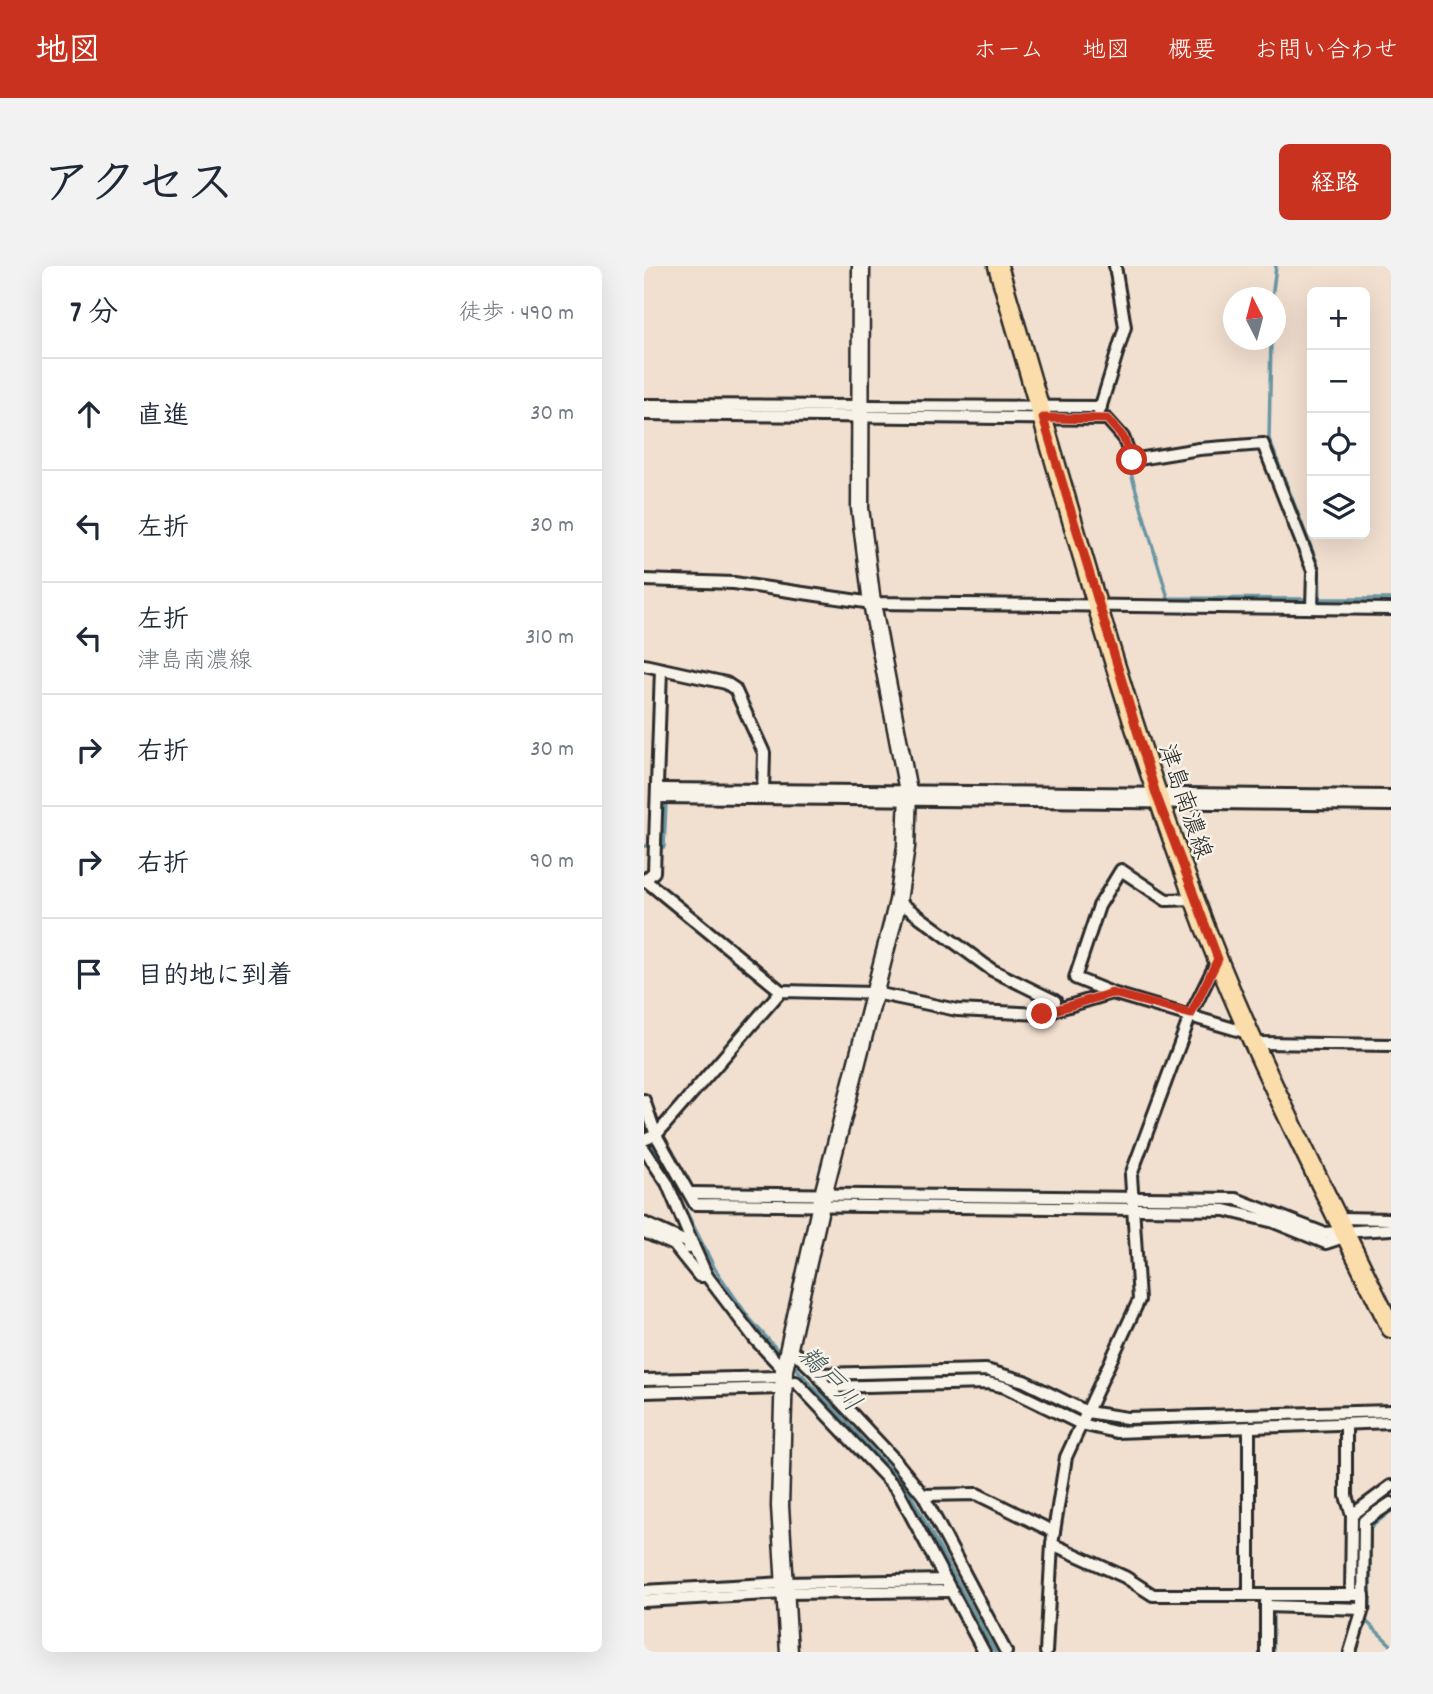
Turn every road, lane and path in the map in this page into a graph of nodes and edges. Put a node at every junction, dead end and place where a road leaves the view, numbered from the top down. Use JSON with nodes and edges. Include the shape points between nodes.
{"nodes":[{"id":1,"x":861,"y":266,"type":"edge"},
{"id":2,"x":998,"y":266,"type":"edge"},
{"id":3,"x":1115,"y":266,"type":"edge"},
{"id":4,"x":644,"y":405,"type":"edge"},
{"id":5,"x":1101,"y":407,"type":"junction"},
{"id":6,"x":860,"y":411,"type":"junction"},
{"id":7,"x":1042,"y":412,"type":"junction"},
{"id":8,"x":644,"y":414,"type":"edge"},
{"id":9,"x":1097,"y":419,"type":"junction"},
{"id":10,"x":644,"y":580,"type":"edge"},
{"id":11,"x":872,"y":603,"type":"junction"},
{"id":12,"x":1100,"y":605,"type":"junction"},
{"id":13,"x":1312,"y":608,"type":"junction"},
{"id":14,"x":1391,"y":609,"type":"edge"},
{"id":15,"x":644,"y":665,"type":"edge"},
{"id":16,"x":661,"y":669,"type":"junction"},
{"id":17,"x":764,"y":790,"type":"junction"},
{"id":18,"x":658,"y":793,"type":"junction"},
{"id":19,"x":908,"y":796,"type":"junction"},
{"id":20,"x":1391,"y":796,"type":"edge"},
{"id":21,"x":1158,"y":799,"type":"junction"},
{"id":22,"x":1391,"y":805,"type":"edge"},
{"id":23,"x":650,"y":841,"type":"edge"},
{"id":24,"x":645,"y":880,"type":"edge"},
{"id":25,"x":1194,"y":900,"type":"junction"},
{"id":26,"x":898,"y":901,"type":"junction"},
{"id":27,"x":1218,"y":959,"type":"junction"},
{"id":28,"x":781,"y":991,"type":"junction"},
{"id":29,"x":875,"y":993,"type":"junction"},
{"id":30,"x":1112,"y":993,"type":"junction"},
{"id":31,"x":1053,"y":1012,"type":"junction"},
{"id":32,"x":1191,"y":1014,"type":"junction"},
{"id":33,"x":1253,"y":1039,"type":"junction"},
{"id":34,"x":1391,"y":1045,"type":"edge"},
{"id":35,"x":644,"y":1100,"type":"edge"},
{"id":36,"x":651,"y":1137,"type":"edge"},
{"id":37,"x":644,"y":1149,"type":"edge"},
{"id":38,"x":822,"y":1200,"type":"junction"},
{"id":39,"x":1132,"y":1205,"type":"junction"},
{"id":40,"x":1391,"y":1219,"type":"edge"},
{"id":41,"x":644,"y":1223,"type":"edge"},
{"id":42,"x":1343,"y":1228,"type":"junction"},
{"id":43,"x":1391,"y":1230,"type":"edge"},
{"id":44,"x":644,"y":1232,"type":"edge"},
{"id":45,"x":693,"y":1245,"type":"junction"},
{"id":46,"x":681,"y":1253,"type":"junction"},
{"id":47,"x":708,"y":1276,"type":"junction"},
{"id":48,"x":1391,"y":1328,"type":"edge"},
{"id":49,"x":784,"y":1369,"type":"junction"},
{"id":50,"x":817,"y":1374,"type":"junction"},
{"id":51,"x":644,"y":1380,"type":"edge"},
{"id":52,"x":827,"y":1387,"type":"junction"},
{"id":53,"x":644,"y":1392,"type":"edge"},
{"id":54,"x":1391,"y":1411,"type":"edge"},
{"id":55,"x":1087,"y":1412,"type":"junction"},
{"id":56,"x":1391,"y":1423,"type":"edge"},
{"id":57,"x":1081,"y":1424,"type":"junction"},
{"id":58,"x":1346,"y":1425,"type":"junction"},
{"id":59,"x":1249,"y":1429,"type":"junction"},
{"id":60,"x":1391,"y":1486,"type":"edge"},
{"id":61,"x":923,"y":1495,"type":"junction"},
{"id":62,"x":1391,"y":1503,"type":"edge"},
{"id":63,"x":1352,"y":1515,"type":"junction"},
{"id":64,"x":1054,"y":1532,"type":"junction"},
{"id":65,"x":1052,"y":1544,"type":"junction"},
{"id":66,"x":949,"y":1585,"type":"junction"},
{"id":67,"x":785,"y":1588,"type":"junction"},
{"id":68,"x":644,"y":1591,"type":"edge"},
{"id":69,"x":1249,"y":1595,"type":"junction"},
{"id":70,"x":1350,"y":1595,"type":"junction"},
{"id":71,"x":1364,"y":1595,"type":"junction"},
{"id":72,"x":644,"y":1601,"type":"edge"},
{"id":73,"x":1266,"y":1601,"type":"junction"},
{"id":74,"x":1282,"y":1601,"type":"junction"},
{"id":75,"x":1363,"y":1608,"type":"junction"},
{"id":76,"x":789,"y":1652,"type":"edge"},
{"id":77,"x":984,"y":1652,"type":"edge"},
{"id":78,"x":1006,"y":1652,"type":"edge"},
{"id":79,"x":1046,"y":1652,"type":"edge"},
{"id":80,"x":1266,"y":1652,"type":"edge"},
{"id":81,"x":1350,"y":1652,"type":"edge"}],
"edges":[{"from":1,"to":6,"type":"street"},
{"from":2,"to":7,"type":"main road","name":"津島南濃線"},
{"from":3,"to":5,"type":"street","via":[[1125,327]]},
{"from":4,"to":6,"type":"street"},
{"from":5,"to":7,"type":"street"},
{"from":5,"to":9,"type":"street"},
{"from":6,"to":7,"type":"street"},
{"from":6,"to":8,"type":"street"},
{"from":6,"to":11,"type":"street","via":[[860,508]]},
{"from":7,"to":9,"type":"street"},
{"from":7,"to":12,"type":"main road","name":"津島南濃線"},
{"from":9,"to":13,"type":"street","via":[[1107,419],[1123,437],[1132,460],[1263,444],[1313,571]]},
{"from":10,"to":11,"type":"street","via":[[734,583]]},
{"from":11,"to":12,"type":"street"},
{"from":11,"to":19,"type":"street"},
{"from":12,"to":13,"type":"street"},
{"from":12,"to":21,"type":"main road","name":"津島南濃線"},
{"from":13,"to":14,"type":"street"},
{"from":15,"to":16,"type":"street"},
{"from":16,"to":17,"type":"street","via":[[735,689],[764,753]]},
{"from":16,"to":18,"type":"street"},
{"from":17,"to":18,"type":"street"},
{"from":17,"to":19,"type":"street"},
{"from":18,"to":19,"type":"street"},
{"from":18,"to":23,"type":"street"},
{"from":19,"to":21,"type":"street"},
{"from":19,"to":26,"type":"street"},
{"from":20,"to":21,"type":"street"},
{"from":21,"to":22,"type":"street"},
{"from":21,"to":25,"type":"main road","name":"津島南濃線"},
{"from":23,"to":24,"type":"street","via":[[654,872]]},
{"from":24,"to":28,"type":"street"},
{"from":25,"to":27,"type":"main road","name":"津島南濃線"},
{"from":25,"to":30,"type":"street","via":[[1166,900],[1121,870],[1099,906],[1075,978]]},
{"from":26,"to":29,"type":"street"},
{"from":26,"to":31,"type":"street","via":[[992,970],[1055,1000]]},
{"from":27,"to":32,"type":"street"},
{"from":27,"to":33,"type":"main road","name":"津島南濃線"},
{"from":28,"to":29,"type":"street"},
{"from":28,"to":36,"type":"street"},
{"from":29,"to":31,"type":"street","via":[[957,1010]]},
{"from":29,"to":38,"type":"street"},
{"from":30,"to":31,"type":"street"},
{"from":30,"to":32,"type":"street"},
{"from":32,"to":33,"type":"street"},
{"from":32,"to":39,"type":"street","via":[[1131,1175]]},
{"from":33,"to":34,"type":"street"},
{"from":33,"to":42,"type":"main road","name":"津島南濃線"},
{"from":35,"to":36,"type":"street"},
{"from":36,"to":38,"type":"street","via":[[690,1193]]},
{"from":37,"to":45,"type":"street","via":[[667,1183]]},
{"from":38,"to":39,"type":"street"},
{"from":38,"to":49,"type":"street"},
{"from":39,"to":42,"type":"street","via":[[1236,1199],[1323,1233]]},
{"from":39,"to":55,"type":"street","via":[[1139,1300]]},
{"from":40,"to":42,"type":"street"},
{"from":41,"to":45,"type":"street"},
{"from":42,"to":43,"type":"street"},
{"from":42,"to":48,"type":"main road","name":"津島南濃線"},
{"from":44,"to":46,"type":"street","via":[[674,1245]]},
{"from":45,"to":46,"type":"street"},
{"from":45,"to":47,"type":"street"},
{"from":46,"to":47,"type":"street","via":[[699,1276]]},
{"from":47,"to":49,"type":"street"},
{"from":49,"to":50,"type":"street"},
{"from":49,"to":51,"type":"street"},
{"from":49,"to":53,"type":"street"},
{"from":49,"to":66,"type":"street","via":[[897,1489]]},
{"from":49,"to":67,"type":"street","via":[[779,1506]]},
{"from":50,"to":52,"type":"street"},
{"from":50,"to":55,"type":"street","via":[[986,1370],[1024,1381]]},
{"from":52,"to":57,"type":"street","via":[[988,1383]]},
{"from":52,"to":61,"type":"street"},
{"from":54,"to":55,"type":"street","via":[[1127,1418]]},
{"from":55,"to":57,"type":"street"},
{"from":56,"to":58,"type":"street"},
{"from":57,"to":59,"type":"street","via":[[1116,1432]]},
{"from":57,"to":64,"type":"street","via":[[1066,1457]]},
{"from":58,"to":59,"type":"street"},
{"from":58,"to":63,"type":"street","via":[[1346,1496]]},
{"from":59,"to":69,"type":"street"},
{"from":60,"to":63,"type":"street"},
{"from":61,"to":64,"type":"street","via":[[977,1494]]},
{"from":61,"to":78,"type":"street"},
{"from":62,"to":71,"type":"street","via":[[1364,1521]]},
{"from":63,"to":70,"type":"street"},
{"from":64,"to":65,"type":"street"},
{"from":65,"to":69,"type":"street","via":[[1153,1595]]},
{"from":65,"to":79,"type":"street"},
{"from":66,"to":67,"type":"street"},
{"from":66,"to":77,"type":"street"},
{"from":67,"to":68,"type":"street"},
{"from":67,"to":72,"type":"street"},
{"from":67,"to":76,"type":"street"},
{"from":69,"to":73,"type":"street"},
{"from":70,"to":71,"type":"street"},
{"from":70,"to":74,"type":"street"},
{"from":71,"to":75,"type":"street"},
{"from":73,"to":74,"type":"street"},
{"from":73,"to":80,"type":"street"},
{"from":74,"to":75,"type":"street"},
{"from":75,"to":81,"type":"street"}]}
